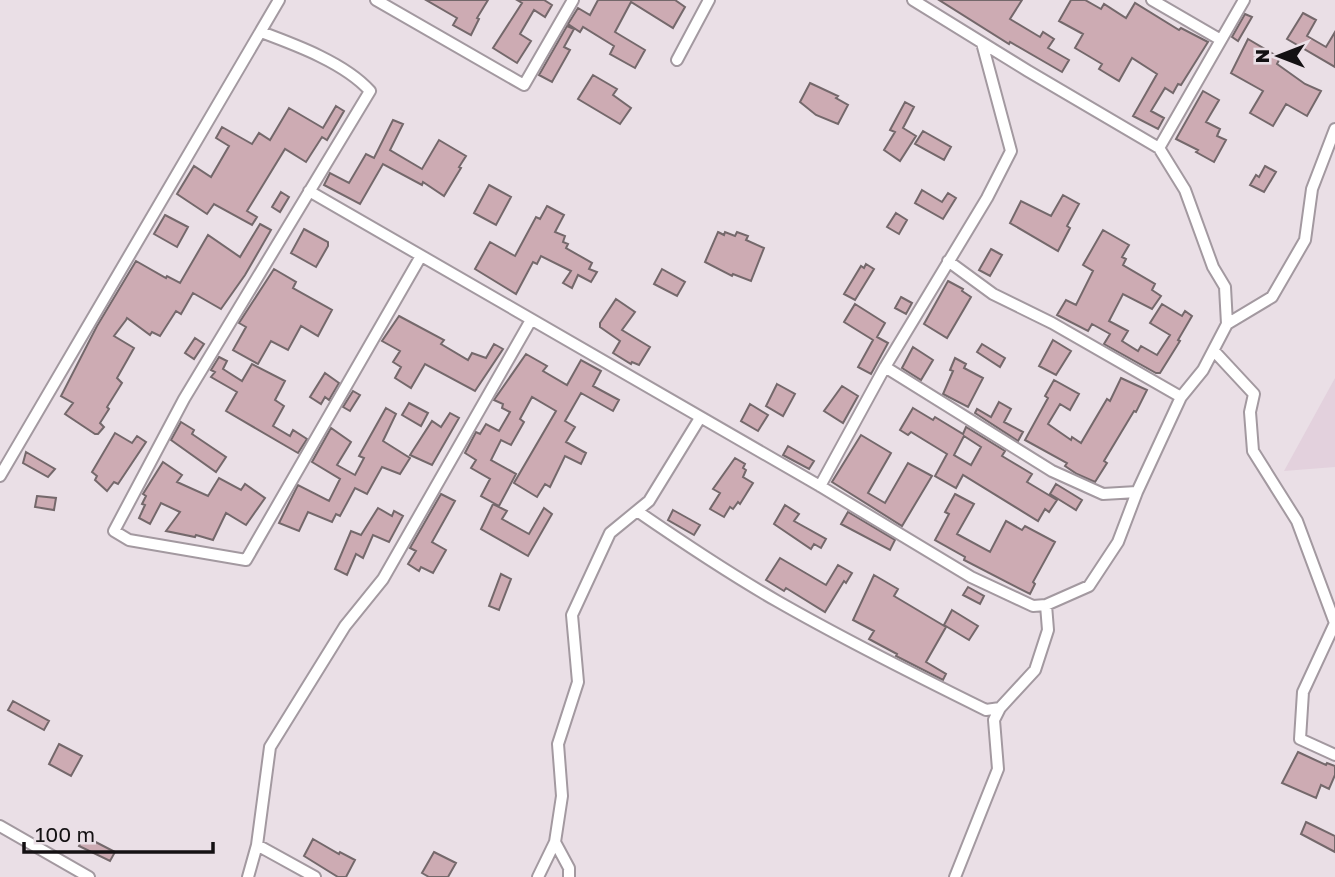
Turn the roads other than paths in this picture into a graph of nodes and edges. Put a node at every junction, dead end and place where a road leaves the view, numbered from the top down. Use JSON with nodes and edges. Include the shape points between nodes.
{"nodes":[{"id":1,"x":279,"y":0,"type":"edge"},
{"id":2,"x":376,"y":0,"type":"edge"},
{"id":3,"x":573,"y":0,"type":"edge"},
{"id":4,"x":709,"y":0,"type":"edge"},
{"id":5,"x":913,"y":0,"type":"edge"},
{"id":6,"x":1152,"y":0,"type":"edge"},
{"id":7,"x":1244,"y":0,"type":"edge"},
{"id":8,"x":261,"y":32,"type":"junction"},
{"id":9,"x":1221,"y":40,"type":"junction"},
{"id":10,"x":982,"y":43,"type":"junction"},
{"id":11,"x":677,"y":60,"type":"dead end"},
{"id":12,"x":1335,"y":129,"type":"edge"},
{"id":13,"x":1160,"y":148,"type":"junction"},
{"id":14,"x":309,"y":191,"type":"junction"},
{"id":15,"x":421,"y":256,"type":"junction"},
{"id":16,"x":948,"y":261,"type":"junction"},
{"id":17,"x":531,"y":320,"type":"junction"},
{"id":18,"x":1227,"y":324,"type":"junction"},
{"id":19,"x":1214,"y":351,"type":"junction"},
{"id":20,"x":885,"y":367,"type":"junction"},
{"id":21,"x":1181,"y":397,"type":"junction"},
{"id":22,"x":700,"y":418,"type":"junction"},
{"id":23,"x":0,"y":476,"type":"edge"},
{"id":24,"x":820,"y":486,"type":"junction"},
{"id":25,"x":1138,"y":492,"type":"junction"},
{"id":26,"x":637,"y":511,"type":"junction"},
{"id":27,"x":1046,"y":605,"type":"junction"},
{"id":28,"x":1335,"y":623,"type":"edge"},
{"id":29,"x":1000,"y":708,"type":"junction"},
{"id":30,"x":1335,"y":755,"type":"edge"},
{"id":31,"x":0,"y":826,"type":"edge"},
{"id":32,"x":555,"y":842,"type":"junction"},
{"id":33,"x":257,"y":845,"type":"junction"},
{"id":34,"x":89,"y":877,"type":"edge"},
{"id":35,"x":248,"y":877,"type":"edge"},
{"id":36,"x":316,"y":877,"type":"edge"},
{"id":37,"x":538,"y":877,"type":"edge"},
{"id":38,"x":569,"y":877,"type":"edge"},
{"id":39,"x":955,"y":877,"type":"edge"}],
"edges":[{"from":1,"to":8,"type":"street"},
{"from":2,"to":3,"type":"street","via":[[524,85]]},
{"from":4,"to":11,"type":"street"},
{"from":5,"to":10,"type":"street"},
{"from":6,"to":9,"type":"street"},
{"from":7,"to":9,"type":"street"},
{"from":8,"to":14,"type":"street","via":[[311,52],[354,76],[370,91]]},
{"from":8,"to":23,"type":"street"},
{"from":9,"to":13,"type":"street"},
{"from":10,"to":13,"type":"street"},
{"from":10,"to":16,"type":"street","via":[[1011,152]]},
{"from":12,"to":18,"type":"street","via":[[1312,189],[1305,240],[1272,297]]},
{"from":13,"to":18,"type":"street","via":[[1185,190],[1225,288]]},
{"from":14,"to":15,"type":"street"},
{"from":14,"to":15,"type":"street","via":[[184,399],[114,531],[129,540],[246,561]]},
{"from":15,"to":17,"type":"street"},
{"from":16,"to":20,"type":"street"},
{"from":16,"to":21,"type":"street","via":[[993,294]]},
{"from":17,"to":22,"type":"street"},
{"from":17,"to":33,"type":"street","via":[[383,579],[345,626],[270,747]]},
{"from":18,"to":19,"type":"street"},
{"from":19,"to":21,"type":"street"},
{"from":19,"to":28,"type":"street","via":[[1254,394],[1252,451],[1297,521]]},
{"from":20,"to":24,"type":"street"},
{"from":20,"to":25,"type":"street","via":[[1052,471],[1103,494]]},
{"from":21,"to":25,"type":"street"},
{"from":22,"to":24,"type":"street"},
{"from":22,"to":26,"type":"street","via":[[649,501]]},
{"from":24,"to":27,"type":"street","via":[[971,577],[1033,607]]},
{"from":25,"to":27,"type":"street","via":[[1118,542],[1089,586]]},
{"from":26,"to":29,"type":"street","via":[[742,580],[885,660],[986,710]]},
{"from":26,"to":32,"type":"street","via":[[610,533],[572,615],[578,682],[558,744],[562,796]]},
{"from":27,"to":29,"type":"street","via":[[1048,631],[1035,670]]},
{"from":28,"to":30,"type":"street","via":[[1303,692],[1300,739]]},
{"from":29,"to":39,"type":"street","via":[[994,720],[998,769]]},
{"from":31,"to":34,"type":"street"},
{"from":32,"to":37,"type":"street"},
{"from":32,"to":38,"type":"street"},
{"from":33,"to":35,"type":"street"},
{"from":33,"to":36,"type":"street"}]}
